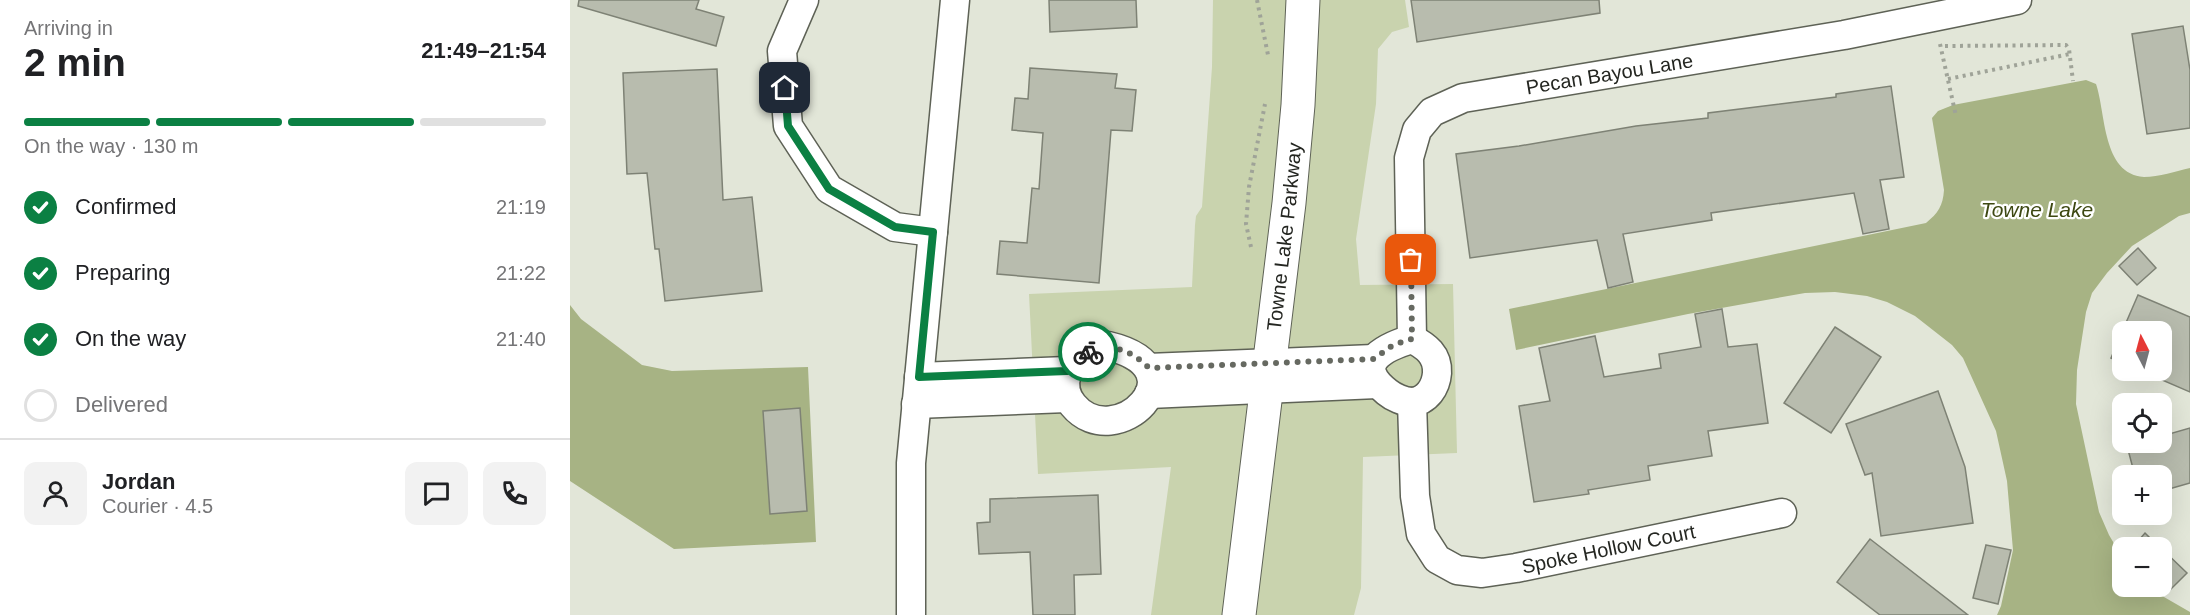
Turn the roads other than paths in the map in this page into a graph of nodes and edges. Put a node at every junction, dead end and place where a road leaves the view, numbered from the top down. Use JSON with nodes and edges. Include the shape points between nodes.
{"nodes":[{"id":1,"x":804,"y":0,"type":"edge"},
{"id":2,"x":955,"y":0,"type":"edge"},
{"id":3,"x":1303,"y":0,"type":"edge"},
{"id":4,"x":2017,"y":0,"type":"edge"},
{"id":5,"x":933,"y":232,"type":"junction"},
{"id":6,"x":1412,"y":339,"type":"junction"},
{"id":7,"x":1375,"y":372,"type":"junction"},
{"id":8,"x":1268,"y":376,"type":"junction"},
{"id":9,"x":1149,"y":381,"type":"junction"},
{"id":10,"x":1067,"y":384,"type":"junction"},
{"id":11,"x":918,"y":391,"type":"junction"},
{"id":12,"x":1412,"y":402,"type":"junction"},
{"id":13,"x":1782,"y":513,"type":"dead end"},
{"id":14,"x":911,"y":615,"type":"edge"},
{"id":15,"x":1239,"y":615,"type":"edge"}],
"edges":[{"from":1,"to":5,"type":"street","via":[[782,51],[788,126],[829,189],[895,227]]},
{"from":2,"to":5,"type":"street"},
{"from":3,"to":8,"type":"street","name":"Towne Lake Parkway","via":[[1298,105]]},
{"from":4,"to":6,"type":"street","name":"Pecan Bayou Lane","via":[[1844,35],[1463,98],[1432,112],[1418,130],[1409,158]]},
{"from":5,"to":11,"type":"street"},
{"from":6,"to":7,"type":"street","via":[[1393,345]]},
{"from":6,"to":12,"type":"street","via":[[1434,356],[1437,371],[1435,386],[1426,397]]},
{"from":7,"to":8,"type":"street"},
{"from":7,"to":12,"type":"street","via":[[1393,396]]},
{"from":8,"to":9,"type":"street"},
{"from":8,"to":15,"type":"street","name":"Towne Lake Parkway"},
{"from":9,"to":10,"type":"street","via":[[1139,358],[1108,346],[1077,358]]},
{"from":9,"to":10,"type":"street","via":[[1139,409],[1126,418],[1108,420],[1079,413]]},
{"from":10,"to":11,"type":"street"},
{"from":11,"to":14,"type":"street","via":[[911,463]]},
{"from":12,"to":13,"type":"street","name":"Spoke Hollow Court","via":[[1415,496],[1421,534],[1437,559],[1457,570],[1482,573],[1516,568]]}]}
